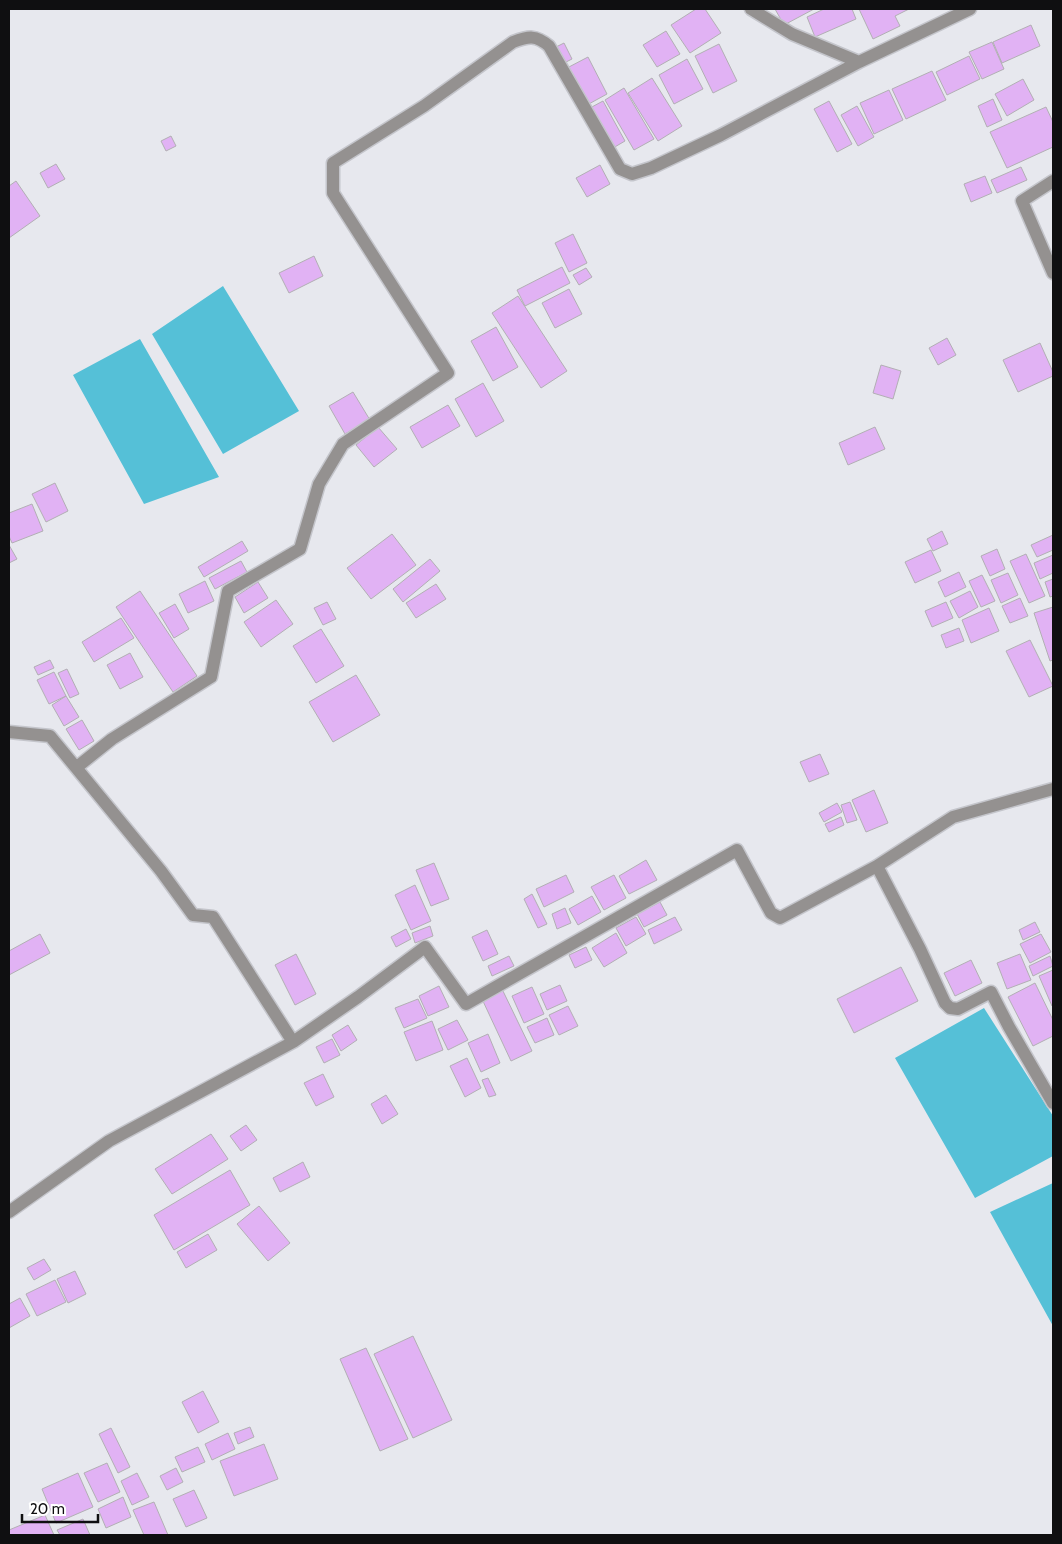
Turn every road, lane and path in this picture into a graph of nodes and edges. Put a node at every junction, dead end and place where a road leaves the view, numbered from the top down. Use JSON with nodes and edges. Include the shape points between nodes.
{"nodes":[{"id":1,"x":750,"y":9,"type":"edge"},
{"id":2,"x":970,"y":9,"type":"edge"},
{"id":3,"x":859,"y":62,"type":"junction"},
{"id":4,"x":1053,"y":182,"type":"edge"},
{"id":5,"x":1053,"y":273,"type":"edge"},
{"id":6,"x":9,"y":732,"type":"edge"},
{"id":7,"x":77,"y":767,"type":"junction"},
{"id":8,"x":1053,"y":789,"type":"edge"},
{"id":9,"x":877,"y":866,"type":"junction"},
{"id":10,"x":293,"y":1042,"type":"junction"},
{"id":11,"x":1053,"y":1103,"type":"edge"},
{"id":12,"x":9,"y":1212,"type":"edge"}],
"edges":[{"from":1,"to":3,"type":"street","via":[[792,34]]},
{"from":2,"to":3,"type":"street"},
{"from":3,"to":7,"type":"street","via":[[721,135],[632,174],[620,169],[548,46],[540,38],[525,38],[513,42],[424,106],[332,163],[333,193],[448,373],[343,444],[319,484],[300,548],[228,591],[210,677],[112,739]]},
{"from":4,"to":5,"type":"street","via":[[1022,201]]},
{"from":6,"to":7,"type":"street","via":[[50,736]]},
{"from":7,"to":10,"type":"street","via":[[193,915],[213,917]]},
{"from":8,"to":9,"type":"street","via":[[953,817]]},
{"from":9,"to":10,"type":"street","via":[[780,918],[771,913],[737,850],[466,1004],[425,946]]},
{"from":9,"to":11,"type":"street","via":[[946,1004],[950,1008],[958,1008],[991,992]]},
{"from":10,"to":12,"type":"street","via":[[109,1141]]}]}
